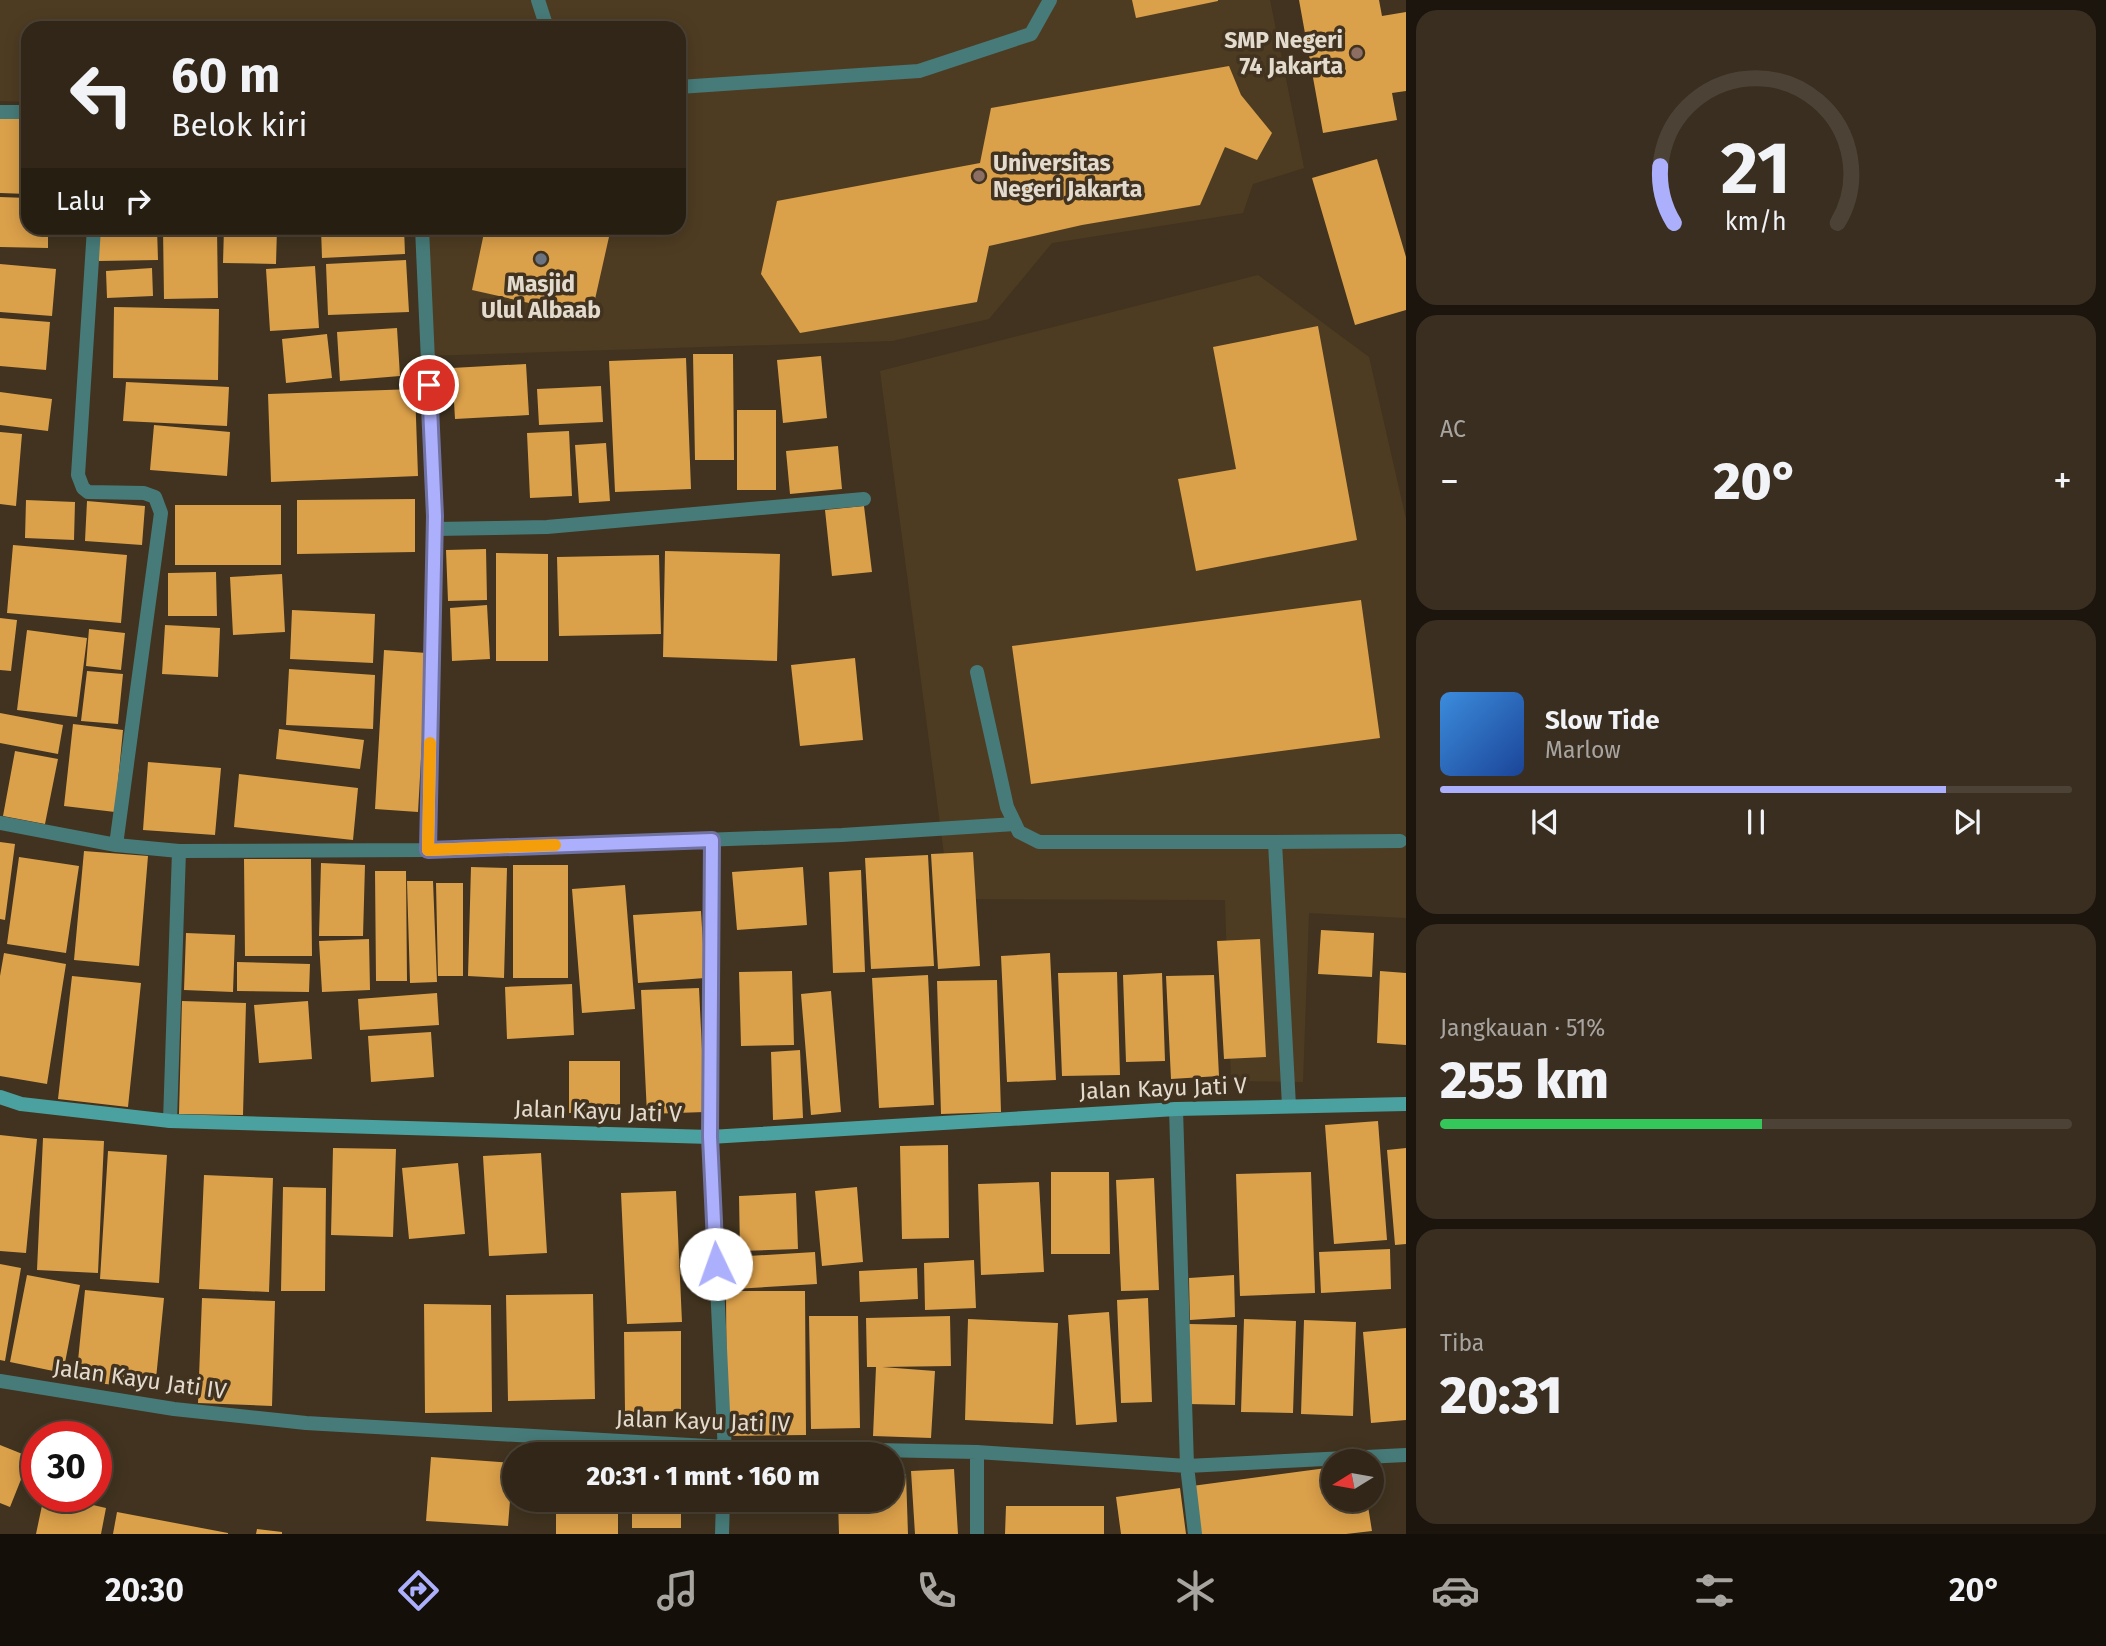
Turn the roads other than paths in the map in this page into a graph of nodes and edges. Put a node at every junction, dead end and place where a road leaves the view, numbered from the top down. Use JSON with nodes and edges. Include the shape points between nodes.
{"nodes":[{"id":1,"x":538,"y":0,"type":"edge"},
{"id":2,"x":1050,"y":0,"type":"edge"},
{"id":3,"x":545,"y":21,"type":"edge"},
{"id":4,"x":686,"y":87,"type":"edge"},
{"id":5,"x":0,"y":112,"type":"edge"},
{"id":6,"x":21,"y":113,"type":"edge"},
{"id":7,"x":94,"y":235,"type":"edge"},
{"id":8,"x":422,"y":235,"type":"edge"},
{"id":9,"x":864,"y":499,"type":"dead end"},
{"id":10,"x":435,"y":529,"type":"junction"},
{"id":11,"x":977,"y":672,"type":"dead end"},
{"id":12,"x":0,"y":823,"type":"edge"},
{"id":13,"x":1015,"y":824,"type":"junction"},
{"id":14,"x":712,"y":840,"type":"junction"},
{"id":15,"x":1401,"y":841,"type":"dead end"},
{"id":16,"x":1275,"y":842,"type":"junction"},
{"id":17,"x":116,"y":845,"type":"junction"},
{"id":18,"x":428,"y":850,"type":"junction"},
{"id":19,"x":179,"y":851,"type":"junction"},
{"id":20,"x":0,"y":1097,"type":"edge"},
{"id":21,"x":1406,"y":1104,"type":"edge"},
{"id":22,"x":1289,"y":1106,"type":"junction"},
{"id":23,"x":1175,"y":1109,"type":"junction"},
{"id":24,"x":170,"y":1121,"type":"junction"},
{"id":25,"x":710,"y":1137,"type":"junction"},
{"id":26,"x":0,"y":1381,"type":"edge"},
{"id":27,"x":590,"y":1442,"type":"edge"},
{"id":28,"x":725,"y":1442,"type":"edge"},
{"id":29,"x":904,"y":1452,"type":"edge"},
{"id":30,"x":977,"y":1452,"type":"junction"},
{"id":31,"x":1406,"y":1455,"type":"edge"},
{"id":32,"x":1187,"y":1466,"type":"junction"},
{"id":33,"x":723,"y":1512,"type":"edge"},
{"id":34,"x":722,"y":1534,"type":"edge"},
{"id":35,"x":977,"y":1534,"type":"edge"},
{"id":36,"x":1195,"y":1534,"type":"edge"}],
"edges":[{"from":1,"to":3,"type":"street"},
{"from":2,"to":4,"type":"street","via":[[1031,34],[919,71]]},
{"from":5,"to":6,"type":"street"},
{"from":7,"to":17,"type":"street","via":[[78,475],[88,492],[155,497],[161,513]]},
{"from":8,"to":10,"type":"street"},
{"from":9,"to":10,"type":"street","via":[[547,527]]},
{"from":10,"to":18,"type":"street"},
{"from":11,"to":13,"type":"street","via":[[1007,807]]},
{"from":12,"to":17,"type":"street"},
{"from":13,"to":14,"type":"street"},
{"from":13,"to":16,"type":"street","via":[[1019,832],[1039,842]]},
{"from":14,"to":18,"type":"street"},
{"from":14,"to":25,"type":"street"},
{"from":15,"to":16,"type":"street"},
{"from":16,"to":22,"type":"street"},
{"from":17,"to":19,"type":"street"},
{"from":18,"to":19,"type":"street"},
{"from":19,"to":24,"type":"street"},
{"from":20,"to":24,"type":"street","name":"Jalan Kayu Jati V","via":[[21,1104]]},
{"from":21,"to":22,"type":"street","name":"Jalan Kayu Jati V"},
{"from":22,"to":23,"type":"street","name":"Jalan Kayu Jati V"},
{"from":23,"to":25,"type":"street","name":"Jalan Kayu Jati V"},
{"from":23,"to":32,"type":"street"},
{"from":24,"to":25,"type":"street","name":"Jalan Kayu Jati V"},
{"from":25,"to":28,"type":"street"},
{"from":26,"to":27,"type":"street","name":"Jalan Kayu Jati IV","via":[[174,1409],[306,1423]]},
{"from":29,"to":30,"type":"street","name":"Jalan Kayu Jati IV"},
{"from":30,"to":32,"type":"street","name":"Jalan Kayu Jati IV"},
{"from":30,"to":35,"type":"street"},
{"from":31,"to":32,"type":"street","name":"Jalan Kayu Jati IV"},
{"from":32,"to":36,"type":"street"},
{"from":33,"to":34,"type":"street"}]}
